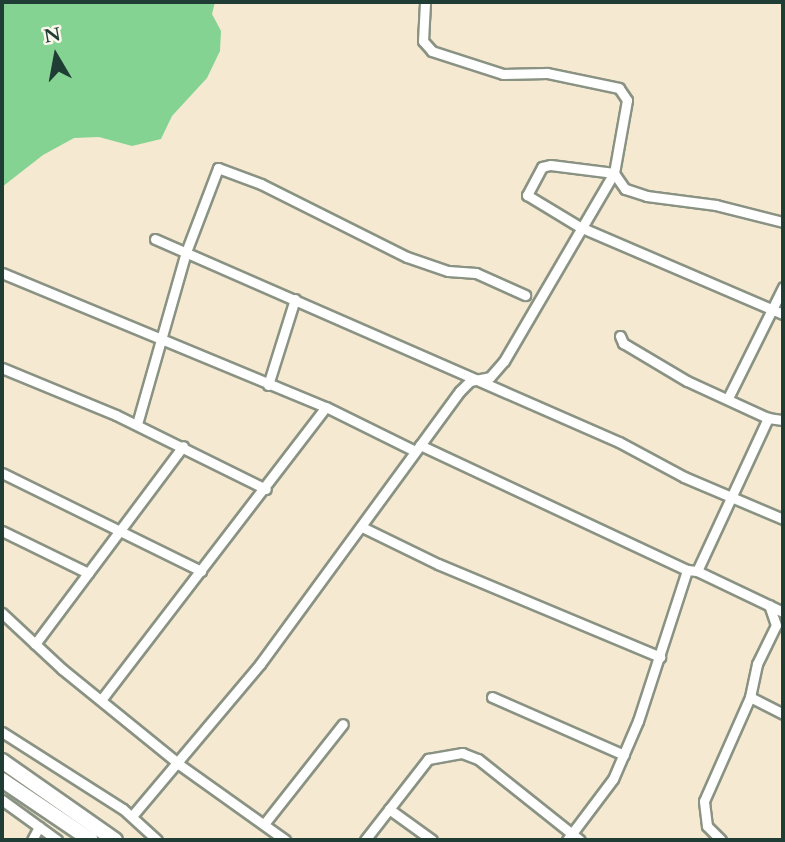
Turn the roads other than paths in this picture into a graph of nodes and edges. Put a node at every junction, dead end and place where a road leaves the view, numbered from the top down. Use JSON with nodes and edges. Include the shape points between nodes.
{"nodes":[{"id":1,"x":425,"y":2,"type":"edge"},
{"id":2,"x":614,"y":173,"type":"junction"},
{"id":3,"x":783,"y":222,"type":"edge"},
{"id":4,"x":580,"y":227,"type":"junction"},
{"id":5,"x":155,"y":239,"type":"dead end"},
{"id":6,"x":186,"y":252,"type":"junction"},
{"id":7,"x":2,"y":273,"type":"edge"},
{"id":8,"x":783,"y":287,"type":"edge"},
{"id":9,"x":526,"y":295,"type":"dead end"},
{"id":10,"x":295,"y":299,"type":"junction"},
{"id":11,"x":771,"y":308,"type":"junction"},
{"id":12,"x":783,"y":314,"type":"edge"},
{"id":13,"x":620,"y":336,"type":"dead end"},
{"id":14,"x":162,"y":339,"type":"junction"},
{"id":15,"x":2,"y":368,"type":"edge"},
{"id":16,"x":470,"y":381,"type":"junction"},
{"id":17,"x":268,"y":385,"type":"junction"},
{"id":18,"x":728,"y":398,"type":"junction"},
{"id":19,"x":326,"y":407,"type":"junction"},
{"id":20,"x":768,"y":418,"type":"junction"},
{"id":21,"x":783,"y":420,"type":"edge"},
{"id":22,"x":136,"y":424,"type":"junction"},
{"id":23,"x":183,"y":446,"type":"junction"},
{"id":24,"x":417,"y":448,"type":"junction"},
{"id":25,"x":2,"y":473,"type":"edge"},
{"id":26,"x":265,"y":489,"type":"junction"},
{"id":27,"x":732,"y":496,"type":"junction"},
{"id":28,"x":783,"y":519,"type":"edge"},
{"id":29,"x":362,"y":527,"type":"junction"},
{"id":30,"x":121,"y":529,"type":"junction"},
{"id":31,"x":2,"y":531,"type":"edge"},
{"id":32,"x":201,"y":571,"type":"junction"},
{"id":33,"x":692,"y":571,"type":"junction"},
{"id":34,"x":88,"y":573,"type":"junction"},
{"id":35,"x":769,"y":605,"type":"junction"},
{"id":36,"x":783,"y":612,"type":"edge"},
{"id":37,"x":2,"y":613,"type":"edge"},
{"id":38,"x":35,"y":644,"type":"junction"},
{"id":39,"x":660,"y":657,"type":"junction"},
{"id":40,"x":492,"y":697,"type":"dead end"},
{"id":41,"x":750,"y":697,"type":"junction"},
{"id":42,"x":101,"y":700,"type":"junction"},
{"id":43,"x":783,"y":714,"type":"edge"},
{"id":44,"x":343,"y":724,"type":"dead end"},
{"id":45,"x":2,"y":732,"type":"edge"},
{"id":46,"x":624,"y":755,"type":"junction"},
{"id":47,"x":2,"y":761,"type":"edge"},
{"id":48,"x":180,"y":765,"type":"junction"},
{"id":49,"x":2,"y":779,"type":"edge"},
{"id":50,"x":2,"y":800,"type":"edge"},
{"id":51,"x":389,"y":809,"type":"junction"},
{"id":52,"x":132,"y":816,"type":"junction"},
{"id":53,"x":264,"y":824,"type":"junction"},
{"id":54,"x":39,"y":827,"type":"junction"},
{"id":55,"x":573,"y":838,"type":"edge"},
{"id":56,"x":32,"y":840,"type":"edge"},
{"id":57,"x":57,"y":840,"type":"edge"},
{"id":58,"x":91,"y":840,"type":"edge"},
{"id":59,"x":115,"y":840,"type":"edge"},
{"id":60,"x":157,"y":840,"type":"edge"},
{"id":61,"x":285,"y":840,"type":"edge"},
{"id":62,"x":365,"y":840,"type":"edge"},
{"id":63,"x":432,"y":840,"type":"edge"},
{"id":64,"x":721,"y":840,"type":"edge"}],
"edges":[{"from":1,"to":2,"type":"street","via":[[423,41],[432,51],[503,74],[547,73],[619,88],[627,100]]},
{"from":2,"to":3,"type":"street","via":[[625,189],[647,196],[716,205]]},
{"from":2,"to":4,"type":"street"},
{"from":2,"to":4,"type":"street","via":[[550,165],[541,170],[528,198]]},
{"from":4,"to":11,"type":"street"},
{"from":4,"to":16,"type":"street","via":[[504,361],[490,377]]},
{"from":5,"to":6,"type":"street"},
{"from":6,"to":9,"type":"street","via":[[205,194],[220,168],[407,257],[443,270],[476,273]]},
{"from":6,"to":10,"type":"street"},
{"from":6,"to":14,"type":"street"},
{"from":7,"to":14,"type":"street"},
{"from":8,"to":11,"type":"street"},
{"from":10,"to":16,"type":"street","via":[[436,361]]},
{"from":10,"to":17,"type":"street"},
{"from":11,"to":12,"type":"street"},
{"from":11,"to":18,"type":"street"},
{"from":13,"to":18,"type":"street","via":[[623,343],[687,381]]},
{"from":14,"to":17,"type":"street"},
{"from":14,"to":22,"type":"street"},
{"from":15,"to":22,"type":"street"},
{"from":16,"to":24,"type":"street"},
{"from":16,"to":27,"type":"street","via":[[619,442]]},
{"from":17,"to":19,"type":"street"},
{"from":18,"to":20,"type":"street"},
{"from":19,"to":24,"type":"street"},
{"from":19,"to":26,"type":"street"},
{"from":20,"to":21,"type":"street"},
{"from":20,"to":27,"type":"street"},
{"from":22,"to":23,"type":"street"},
{"from":23,"to":26,"type":"street"},
{"from":23,"to":30,"type":"street"},
{"from":24,"to":29,"type":"street"},
{"from":24,"to":33,"type":"street"},
{"from":25,"to":30,"type":"street"},
{"from":26,"to":32,"type":"street"},
{"from":27,"to":28,"type":"street"},
{"from":27,"to":33,"type":"street"},
{"from":29,"to":39,"type":"street","via":[[438,564]]},
{"from":29,"to":48,"type":"street"},
{"from":30,"to":32,"type":"street"},
{"from":30,"to":34,"type":"street"},
{"from":31,"to":34,"type":"street"},
{"from":32,"to":42,"type":"street"},
{"from":33,"to":35,"type":"street"},
{"from":33,"to":39,"type":"street"},
{"from":34,"to":38,"type":"street"},
{"from":35,"to":36,"type":"street"},
{"from":35,"to":41,"type":"street","via":[[776,625],[757,664]]},
{"from":37,"to":38,"type":"street"},
{"from":38,"to":42,"type":"street"},
{"from":39,"to":46,"type":"street"},
{"from":40,"to":46,"type":"street"},
{"from":41,"to":43,"type":"street"},
{"from":41,"to":64,"type":"street","via":[[704,800],[707,826]]},
{"from":42,"to":48,"type":"street"},
{"from":44,"to":53,"type":"street"},
{"from":45,"to":52,"type":"street"},
{"from":46,"to":55,"type":"street"},
{"from":47,"to":59,"type":"main road"},
{"from":48,"to":52,"type":"street"},
{"from":48,"to":53,"type":"street"},
{"from":49,"to":58,"type":"main road"},
{"from":50,"to":54,"type":"street"},
{"from":51,"to":55,"type":"street","via":[[428,759],[463,753],[474,756]]},
{"from":51,"to":62,"type":"street"},
{"from":51,"to":63,"type":"street"},
{"from":52,"to":60,"type":"street"},
{"from":53,"to":61,"type":"street"},
{"from":54,"to":56,"type":"street"},
{"from":54,"to":57,"type":"street"}]}
